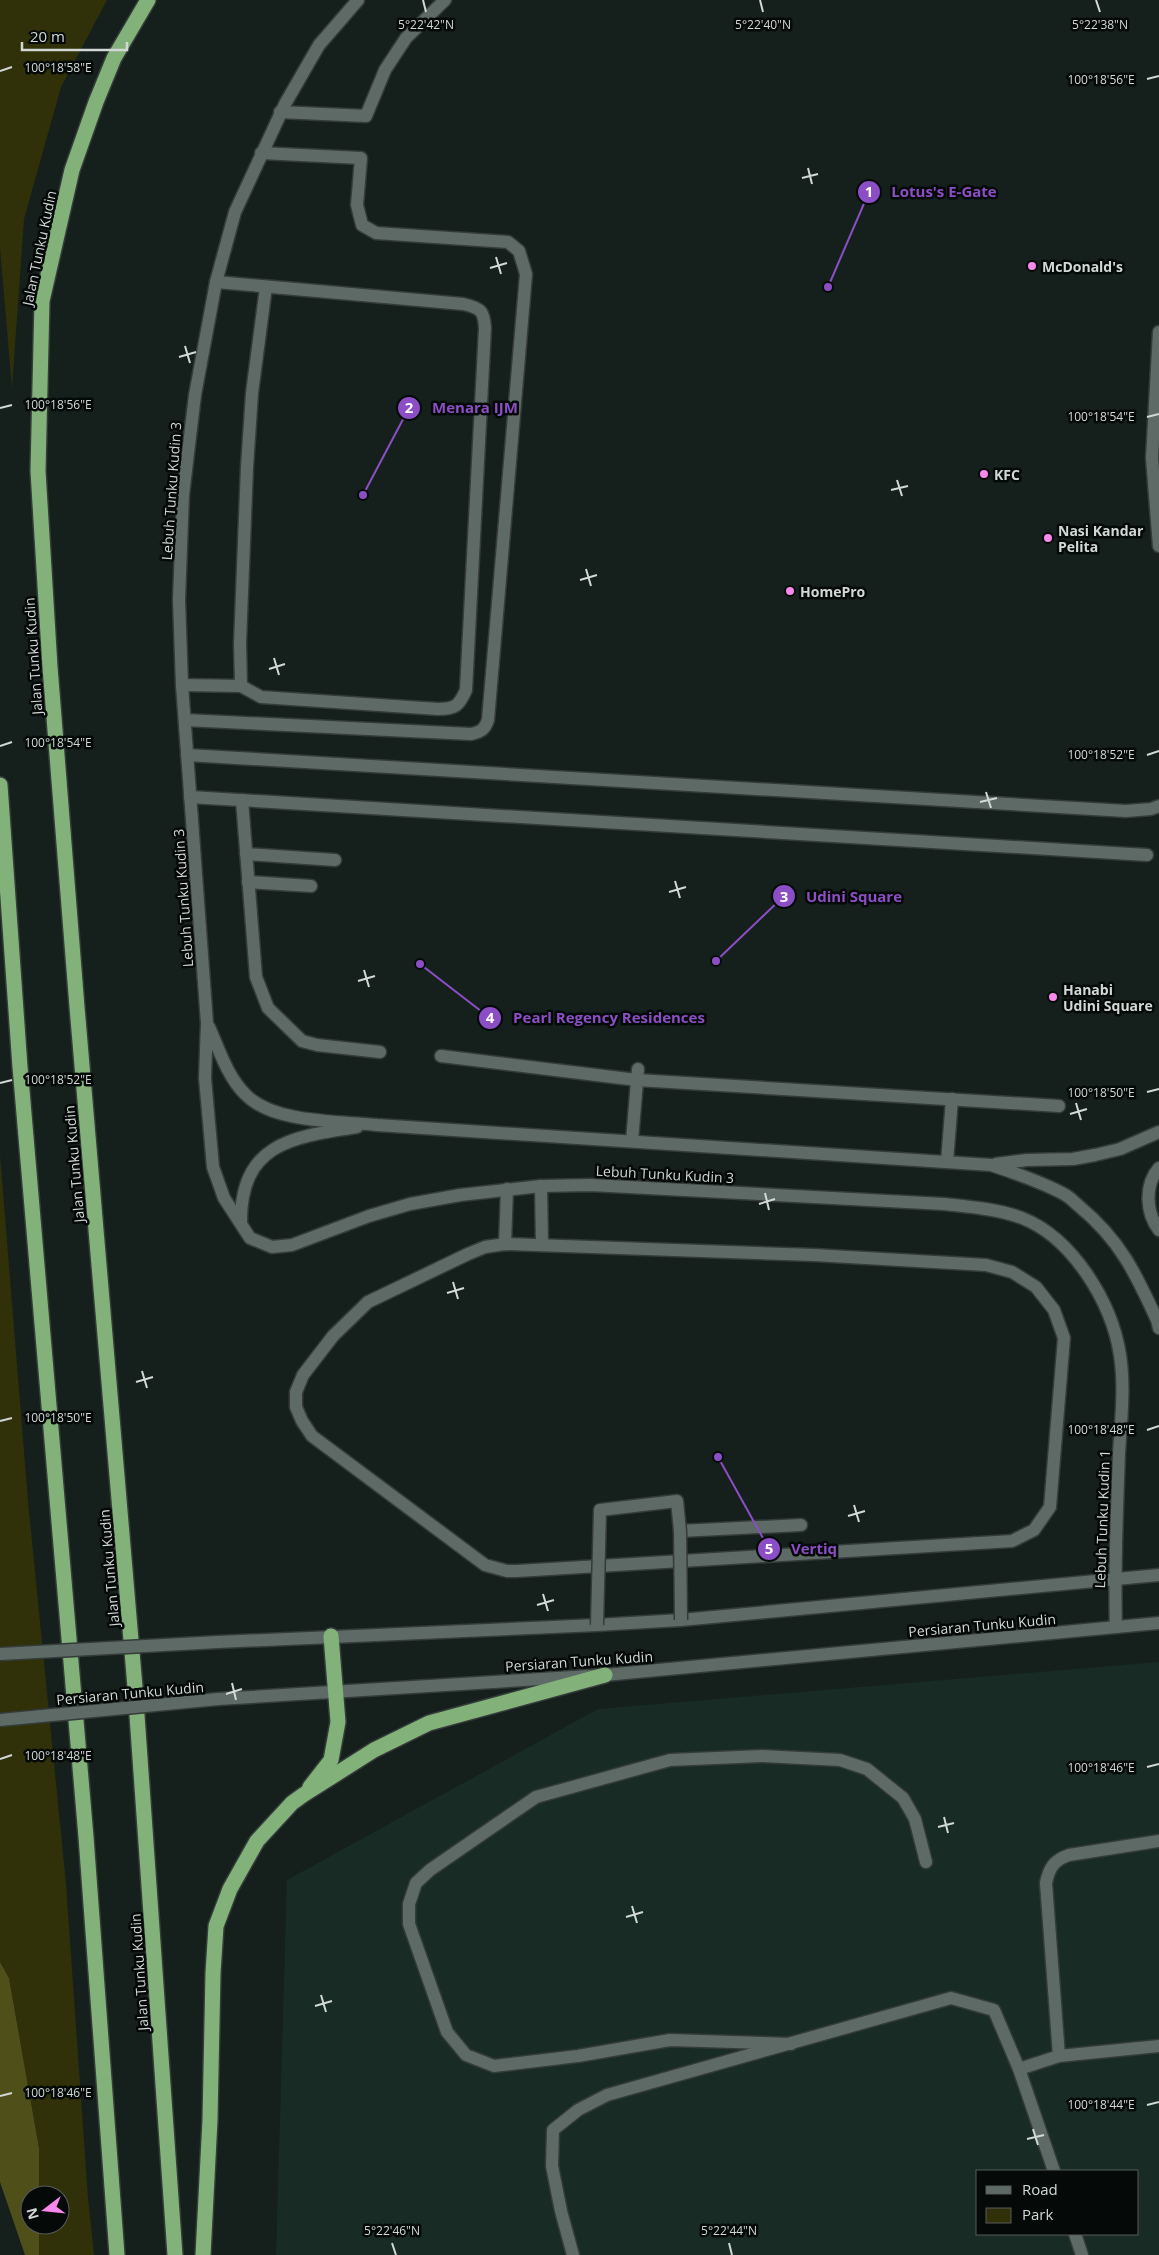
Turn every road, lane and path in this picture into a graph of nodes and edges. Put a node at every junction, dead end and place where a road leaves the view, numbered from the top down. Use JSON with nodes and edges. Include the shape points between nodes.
{"nodes":[{"id":1,"x":148,"y":0,"type":"edge"},
{"id":2,"x":358,"y":0,"type":"edge"},
{"id":3,"x":445,"y":0,"type":"edge"},
{"id":4,"x":280,"y":112,"type":"junction"},
{"id":5,"x":261,"y":153,"type":"junction"},
{"id":6,"x":216,"y":282,"type":"junction"},
{"id":7,"x":266,"y":287,"type":"junction"},
{"id":8,"x":1159,"y":332,"type":"edge"},
{"id":9,"x":1159,"y":546,"type":"edge"},
{"id":10,"x":182,"y":685,"type":"junction"},
{"id":11,"x":241,"y":686,"type":"junction"},
{"id":12,"x":185,"y":720,"type":"junction"},
{"id":13,"x":187,"y":755,"type":"junction"},
{"id":14,"x":0,"y":785,"type":"edge"},
{"id":15,"x":190,"y":797,"type":"junction"},
{"id":16,"x":242,"y":800,"type":"junction"},
{"id":17,"x":1159,"y":806,"type":"edge"},
{"id":18,"x":246,"y":854,"type":"junction"},
{"id":19,"x":1147,"y":854,"type":"dead end"},
{"id":20,"x":335,"y":860,"type":"dead end"},
{"id":21,"x":248,"y":882,"type":"junction"},
{"id":22,"x":311,"y":886,"type":"dead end"},
{"id":23,"x":208,"y":1023,"type":"junction"},
{"id":24,"x":380,"y":1052,"type":"dead end"},
{"id":25,"x":441,"y":1056,"type":"dead end"},
{"id":26,"x":637,"y":1074,"type":"junction"},
{"id":27,"x":952,"y":1099,"type":"junction"},
{"id":28,"x":1060,"y":1106,"type":"dead end"},
{"id":29,"x":377,"y":1125,"type":"junction"},
{"id":30,"x":1159,"y":1132,"type":"edge"},
{"id":31,"x":632,"y":1141,"type":"junction"},
{"id":32,"x":947,"y":1162,"type":"junction"},
{"id":33,"x":991,"y":1165,"type":"junction"},
{"id":34,"x":1159,"y":1168,"type":"edge"},
{"id":35,"x":541,"y":1186,"type":"junction"},
{"id":36,"x":507,"y":1189,"type":"junction"},
{"id":37,"x":241,"y":1223,"type":"junction"},
{"id":38,"x":1159,"y":1230,"type":"edge"},
{"id":39,"x":505,"y":1244,"type":"junction"},
{"id":40,"x":542,"y":1246,"type":"junction"},
{"id":41,"x":1084,"y":1269,"type":"joint"},
{"id":42,"x":1159,"y":1328,"type":"edge"},
{"id":43,"x":802,"y":1526,"type":"dead end"},
{"id":44,"x":680,"y":1531,"type":"junction"},
{"id":45,"x":1159,"y":1575,"type":"edge"},
{"id":46,"x":1114,"y":1579,"type":"junction"},
{"id":47,"x":680,"y":1620,"type":"junction"},
{"id":48,"x":1159,"y":1623,"type":"edge"},
{"id":49,"x":597,"y":1626,"type":"junction"},
{"id":50,"x":1116,"y":1627,"type":"junction"},
{"id":51,"x":330,"y":1636,"type":"junction"},
{"id":52,"x":0,"y":1654,"type":"edge"},
{"id":53,"x":605,"y":1675,"type":"junction"},
{"id":54,"x":335,"y":1692,"type":"junction"},
{"id":55,"x":0,"y":1720,"type":"edge"},
{"id":56,"x":303,"y":1795,"type":"junction"},
{"id":57,"x":1159,"y":1841,"type":"edge"},
{"id":58,"x":926,"y":1862,"type":"dead end"},
{"id":59,"x":791,"y":2044,"type":"junction"},
{"id":60,"x":1159,"y":2046,"type":"edge"},
{"id":61,"x":1059,"y":2056,"type":"junction"},
{"id":62,"x":1019,"y":2070,"type":"junction"},
{"id":63,"x":1054,"y":2170,"type":"edge"},
{"id":64,"x":1075,"y":2235,"type":"edge"},
{"id":65,"x":117,"y":2255,"type":"edge"},
{"id":66,"x":175,"y":2255,"type":"edge"},
{"id":67,"x":203,"y":2255,"type":"edge"},
{"id":68,"x":573,"y":2255,"type":"edge"},
{"id":69,"x":1082,"y":2255,"type":"edge"}],
"edges":[{"from":1,"to":66,"type":"highway","name":"Jalan Tunku Kudin","via":[[114,58],[72,170],[42,301],[38,471],[67,890],[135,1687]]},
{"from":2,"to":4,"type":"street","name":"Lebuh Tunku Kudin 3","via":[[320,45]]},
{"from":3,"to":4,"type":"street","via":[[406,38],[385,70],[366,116]]},
{"from":4,"to":5,"type":"street","name":"Lebuh Tunku Kudin 3"},
{"from":5,"to":6,"type":"street","name":"Lebuh Tunku Kudin 3","via":[[235,212]]},
{"from":5,"to":12,"type":"street","via":[[361,158],[357,205],[362,225],[376,233],[508,242],[519,251],[526,274],[488,720],[480,732],[472,734]]},
{"from":6,"to":7,"type":"street"},
{"from":6,"to":10,"type":"street","name":"Lebuh Tunku Kudin 3","via":[[195,395],[184,495],[180,600]]},
{"from":7,"to":11,"type":"street","via":[[252,394],[247,467]]},
{"from":7,"to":11,"type":"street","via":[[463,304],[476,307],[484,315],[486,328],[466,690],[461,702],[450,709],[261,697]]},
{"from":8,"to":9,"type":"street","via":[[1152,458]]},
{"from":10,"to":11,"type":"street"},
{"from":10,"to":12,"type":"street","name":"Lebuh Tunku Kudin 3"},
{"from":12,"to":13,"type":"street","name":"Lebuh Tunku Kudin 3"},
{"from":13,"to":15,"type":"street","name":"Lebuh Tunku Kudin 3"},
{"from":13,"to":17,"type":"street","via":[[1126,811]]},
{"from":14,"to":65,"type":"highway"},
{"from":15,"to":16,"type":"street"},
{"from":15,"to":23,"type":"street","name":"Lebuh Tunku Kudin 3"},
{"from":16,"to":18,"type":"street"},
{"from":16,"to":19,"type":"street"},
{"from":18,"to":20,"type":"street"},
{"from":18,"to":21,"type":"street"},
{"from":21,"to":22,"type":"street"},
{"from":21,"to":24,"type":"street","via":[[256,978],[268,1008],[302,1041]]},
{"from":23,"to":29,"type":"street","name":"Lebuh Tunku Kudin 3","via":[[231,1077],[245,1095],[263,1108],[280,1115]]},
{"from":23,"to":37,"type":"street","name":"Lebuh Tunku Kudin 3","via":[[205,1078],[213,1167],[224,1198]]},
{"from":25,"to":26,"type":"street"},
{"from":26,"to":27,"type":"street"},
{"from":26,"to":31,"type":"street"},
{"from":27,"to":28,"type":"street"},
{"from":27,"to":32,"type":"street"},
{"from":29,"to":31,"type":"street","name":"Lebuh Tunku Kudin 3"},
{"from":29,"to":37,"type":"street","name":"Lebuh Tunku Kudin 3","via":[[322,1132],[291,1140],[270,1152],[254,1166],[245,1182],[240,1201]]},
{"from":30,"to":33,"type":"street","via":[[1120,1149],[1095,1155]]},
{"from":31,"to":32,"type":"street","name":"Lebuh Tunku Kudin 3"},
{"from":32,"to":33,"type":"street","name":"Lebuh Tunku Kudin 3"},
{"from":33,"to":42,"type":"street","name":"Lebuh Tunku Kudin 3","via":[[1028,1177],[1064,1194],[1088,1214],[1115,1242],[1134,1269]]},
{"from":34,"to":38,"type":"street","via":[[1149,1188],[1148,1203]]},
{"from":35,"to":36,"type":"street","name":"Lebuh Tunku Kudin 3"},
{"from":35,"to":40,"type":"street"},
{"from":35,"to":41,"type":"street","name":"Lebuh Tunku Kudin 3","via":[[935,1203],[995,1210],[1023,1219],[1052,1235]]},
{"from":36,"to":37,"type":"street","name":"Lebuh Tunku Kudin 3","via":[[410,1204],[292,1245],[272,1247],[260,1244],[250,1238]]},
{"from":36,"to":39,"type":"street"},
{"from":39,"to":40,"type":"street"},
{"from":39,"to":40,"type":"street","via":[[468,1254],[368,1302],[333,1336],[304,1375],[296,1392],[296,1407],[312,1436],[485,1565],[517,1571],[1012,1541],[1034,1530],[1050,1507],[1064,1338],[1054,1310],[1036,1287],[1012,1272],[986,1265],[814,1255]]},
{"from":41,"to":46,"type":"street","name":"Lebuh Tunku Kudin 1","via":[[1109,1314],[1120,1354]]},
{"from":43,"to":44,"type":"street"},
{"from":44,"to":47,"type":"street","bridge":true},
{"from":44,"to":49,"type":"street","bridge":true,"via":[[677,1501],[600,1510]]},
{"from":45,"to":46,"type":"street"},
{"from":46,"to":47,"type":"street"},
{"from":46,"to":50,"type":"street","name":"Lebuh Tunku Kudin 1"},
{"from":47,"to":49,"type":"street"},
{"from":48,"to":50,"type":"street","name":"Persiaran Tunku Kudin"},
{"from":49,"to":51,"type":"street"},
{"from":50,"to":53,"type":"street","name":"Persiaran Tunku Kudin"},
{"from":51,"to":52,"type":"street","bridge":true},
{"from":51,"to":54,"type":"highway"},
{"from":53,"to":54,"type":"street","name":"Persiaran Tunku Kudin"},
{"from":53,"to":56,"type":"highway","via":[[429,1723],[374,1750]]},
{"from":54,"to":55,"type":"street","name":"Persiaran Tunku Kudin","bridge":true,"via":[[218,1699]]},
{"from":54,"to":56,"type":"highway","via":[[338,1722],[331,1760]]},
{"from":56,"to":67,"type":"highway","via":[[257,1841],[230,1889],[216,1926]]},
{"from":57,"to":61,"type":"street","via":[[1069,1855],[1052,1864],[1046,1883]]},
{"from":58,"to":59,"type":"street","via":[[915,1818],[903,1798],[866,1769],[840,1760],[762,1756],[679,1759],[536,1797],[416,1883],[409,1904],[411,1930],[447,2032],[466,2055],[494,2066],[670,2040]]},
{"from":59,"to":62,"type":"street","via":[[951,1998],[994,2010]]},
{"from":59,"to":68,"type":"street","via":[[607,2095],[578,2110],[553,2130],[552,2166]]},
{"from":60,"to":61,"type":"street"},
{"from":61,"to":62,"type":"street"},
{"from":62,"to":63,"type":"street"},
{"from":64,"to":69,"type":"street"}]}
